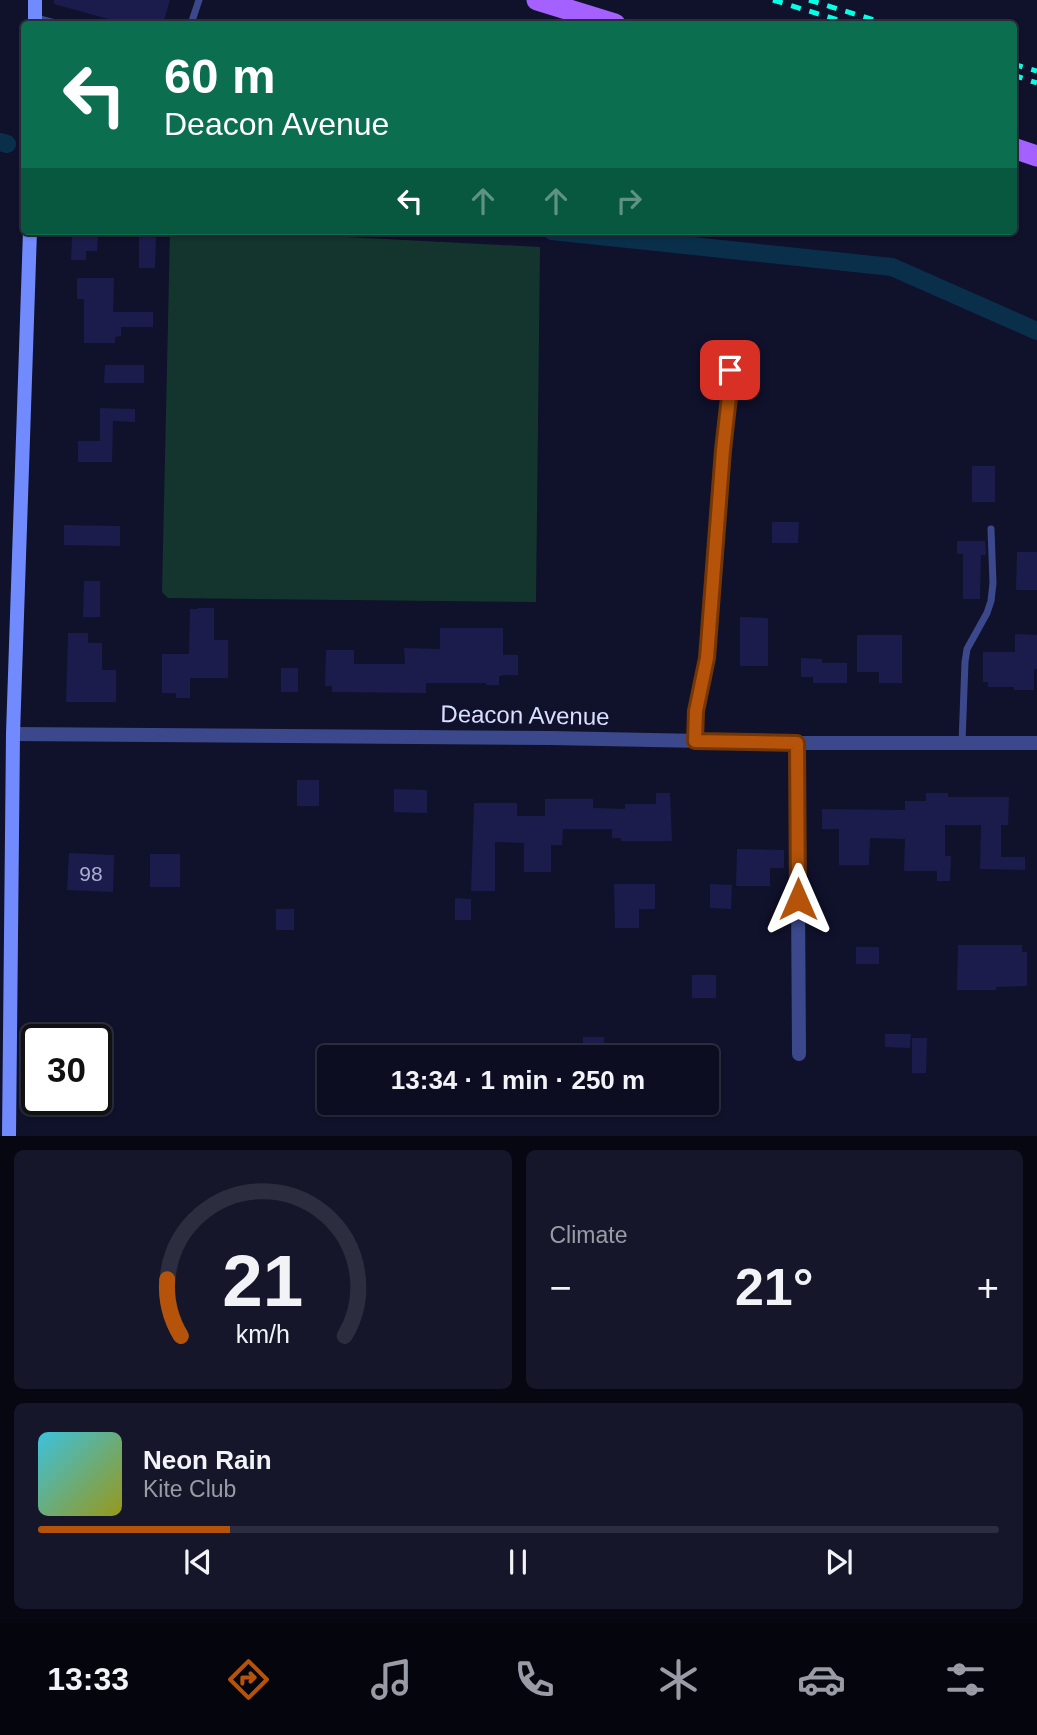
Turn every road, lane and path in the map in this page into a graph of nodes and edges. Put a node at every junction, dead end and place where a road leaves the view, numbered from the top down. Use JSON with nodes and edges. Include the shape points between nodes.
{"nodes":[{"id":1,"x":35,"y":0,"type":"edge"},
{"id":2,"x":199,"y":0,"type":"edge"},
{"id":3,"x":537,"y":0,"type":"edge"},
{"id":4,"x":35,"y":21,"type":"edge"},
{"id":5,"x":192,"y":21,"type":"edge"},
{"id":6,"x":605,"y":21,"type":"edge"},
{"id":7,"x":1017,"y":149,"type":"edge"},
{"id":8,"x":1037,"y":156,"type":"edge"},
{"id":9,"x":30,"y":235,"type":"edge"},
{"id":10,"x":730,"y":370,"type":"dead end"},
{"id":11,"x":991,"y":529,"type":"dead end"},
{"id":12,"x":7,"y":734,"type":"edge"},
{"id":13,"x":695,"y":741,"type":"junction"},
{"id":14,"x":797,"y":743,"type":"junction"},
{"id":15,"x":962,"y":743,"type":"junction"},
{"id":16,"x":1037,"y":743,"type":"edge"},
{"id":17,"x":799,"y":1054,"type":"dead end"},
{"id":18,"x":9,"y":1136,"type":"edge"}],
"edges":[{"from":1,"to":4,"type":"street"},
{"from":2,"to":5,"type":"lane"},
{"from":3,"to":6,"type":"main road"},
{"from":7,"to":8,"type":"main road"},
{"from":9,"to":12,"type":"street"},
{"from":10,"to":13,"type":"lane","via":[[707,658]]},
{"from":11,"to":15,"type":"lane","via":[[991,601],[967,649]]},
{"from":12,"to":13,"type":"street","name":"Deacon Avenue"},
{"from":12,"to":18,"type":"street"},
{"from":13,"to":14,"type":"street","name":"Deacon Avenue"},
{"from":14,"to":15,"type":"street","name":"Deacon Avenue"},
{"from":14,"to":17,"type":"street"},
{"from":15,"to":16,"type":"street","name":"Deacon Avenue"}]}
